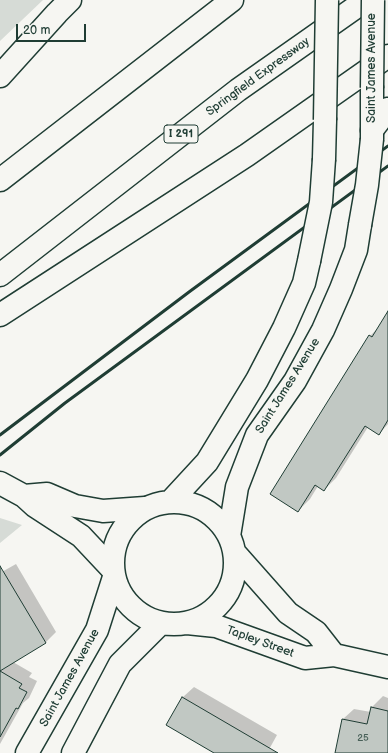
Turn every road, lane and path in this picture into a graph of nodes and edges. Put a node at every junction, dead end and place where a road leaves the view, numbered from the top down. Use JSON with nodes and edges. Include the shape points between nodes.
{"nodes":[{"id":1,"x":70,"y":0,"type":"edge"},
{"id":2,"x":232,"y":0,"type":"edge"},
{"id":3,"x":327,"y":0,"type":"edge"},
{"id":4,"x":366,"y":0,"type":"edge"},
{"id":5,"x":373,"y":0,"type":"edge"},
{"id":6,"x":388,"y":56,"type":"edge"},
{"id":7,"x":0,"y":76,"type":"edge"},
{"id":8,"x":388,"y":109,"type":"edge"},
{"id":9,"x":372,"y":134,"type":"junction"},
{"id":10,"x":0,"y":180,"type":"edge"},
{"id":11,"x":0,"y":275,"type":"edge"},
{"id":12,"x":0,"y":315,"type":"edge"},
{"id":13,"x":0,"y":483,"type":"edge"},
{"id":14,"x":24,"y":496,"type":"junction"},
{"id":15,"x":171,"y":501,"type":"junction"},
{"id":16,"x":145,"y":508,"type":"junction"},
{"id":17,"x":232,"y":544,"type":"junction"},
{"id":18,"x":113,"y":573,"type":"junction"},
{"id":19,"x":161,"y":623,"type":"junction"},
{"id":20,"x":186,"y":623,"type":"junction"},
{"id":21,"x":334,"y":655,"type":"junction"},
{"id":22,"x":388,"y":667,"type":"edge"},
{"id":23,"x":28,"y":753,"type":"edge"},
{"id":24,"x":73,"y":753,"type":"edge"}],
"edges":[{"from":1,"to":7,"type":"main road"},
{"from":2,"to":10,"type":"main road"},
{"from":3,"to":15,"type":"main road","bridge":true,"via":[[321,202],[304,283],[257,380],[207,462]]},
{"from":4,"to":11,"type":"main road","name":"Springfield Expressway","number":"I 291","via":[[238,90]]},
{"from":5,"to":9,"type":"main road","name":"Saint James Avenue","bridge":true},
{"from":6,"to":12,"type":"main road","via":[[247,155]]},
{"from":8,"to":9,"type":"main road"},
{"from":9,"to":17,"type":"main road","name":"Saint James Avenue","bridge":true,"via":[[367,185],[356,250],[323,330],[295,381],[257,435],[237,487]]},
{"from":13,"to":14,"type":"main road"},
{"from":14,"to":16,"type":"main road","via":[[47,494],[75,506],[103,511]]},
{"from":14,"to":18,"type":"main road","via":[[80,536]]},
{"from":15,"to":16,"type":"main road"},
{"from":15,"to":17,"type":"main road","via":[[189,503],[206,510],[219,522]]},
{"from":16,"to":18,"type":"main road","via":[[123,527],[113,554]]},
{"from":17,"to":20,"type":"main road","via":[[235,568],[232,583],[224,597],[214,609]]},
{"from":17,"to":21,"type":"main road","via":[[288,614],[316,632]]},
{"from":18,"to":19,"type":"main road","via":[[120,593],[131,606],[145,617]]},
{"from":18,"to":23,"type":"main road","name":"Saint James Avenue","via":[[97,630]]},
{"from":19,"to":20,"type":"main road"},
{"from":19,"to":24,"type":"main road","via":[[120,664]]},
{"from":20,"to":21,"type":"main road","name":"Tapley Street","via":[[216,626],[305,658]]},
{"from":21,"to":22,"type":"main road","name":"Tapley Street"}]}
